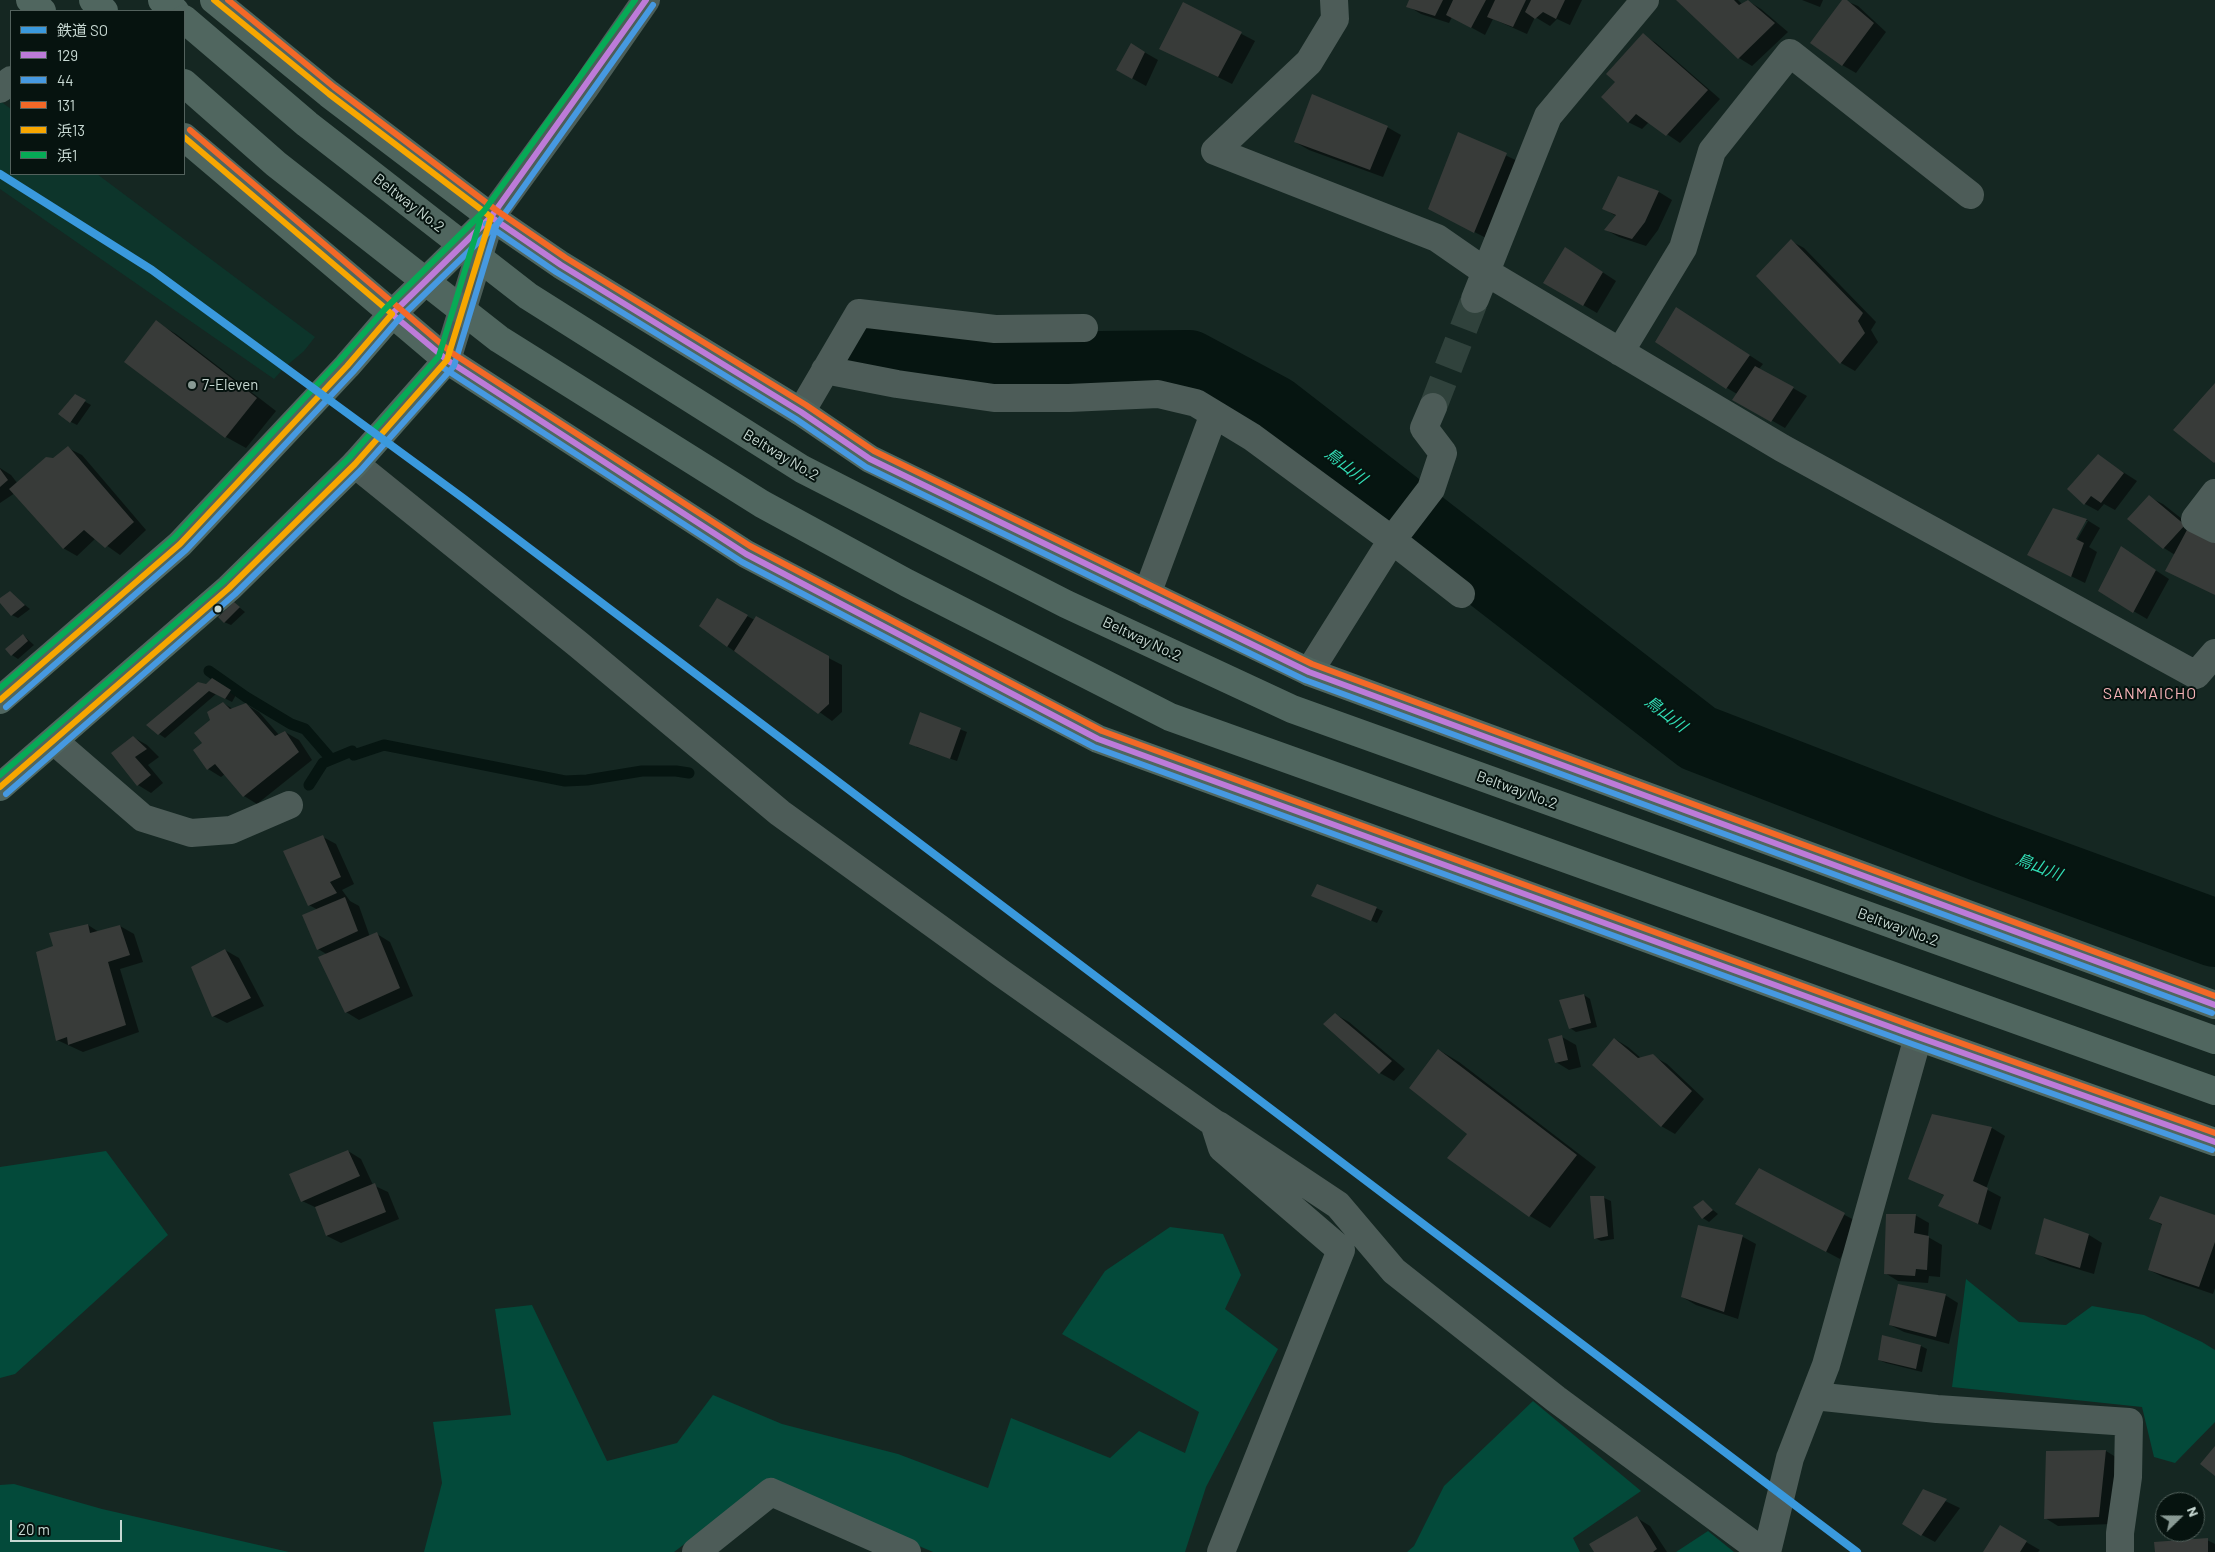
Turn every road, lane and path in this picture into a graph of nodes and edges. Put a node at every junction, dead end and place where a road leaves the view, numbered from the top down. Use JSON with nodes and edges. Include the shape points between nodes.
{"nodes":[{"id":1,"x":30,"y":0,"type":"edge"},
{"id":2,"x":93,"y":0,"type":"edge"},
{"id":3,"x":162,"y":0,"type":"edge"},
{"id":4,"x":214,"y":0,"type":"edge"},
{"id":5,"x":646,"y":0,"type":"edge"},
{"id":6,"x":1334,"y":0,"type":"edge"},
{"id":7,"x":1645,"y":0,"type":"edge"},
{"id":8,"x":41,"y":10,"type":"edge"},
{"id":9,"x":103,"y":10,"type":"edge"},
{"id":10,"x":174,"y":10,"type":"edge"},
{"id":11,"x":185,"y":20,"type":"edge"},
{"id":12,"x":10,"y":81,"type":"edge"},
{"id":13,"x":185,"y":84,"type":"edge"},
{"id":14,"x":0,"y":89,"type":"edge"},
{"id":15,"x":185,"y":138,"type":"edge"},
{"id":16,"x":1970,"y":195,"type":"dead end"},
{"id":17,"x":490,"y":217,"type":"junction"},
{"id":18,"x":1486,"y":272,"type":"junction"},
{"id":19,"x":1475,"y":299,"type":"tunnel mouth"},
{"id":20,"x":392,"y":314,"type":"junction"},
{"id":21,"x":1084,"y":328,"type":"dead end"},
{"id":22,"x":1620,"y":352,"type":"junction"},
{"id":23,"x":446,"y":360,"type":"junction"},
{"id":24,"x":826,"y":370,"type":"junction"},
{"id":25,"x":1433,"y":407,"type":"tunnel mouth"},
{"id":26,"x":801,"y":412,"type":"junction"},
{"id":27,"x":1214,"y":414,"type":"junction"},
{"id":28,"x":354,"y":464,"type":"junction"},
{"id":29,"x":2215,"y":492,"type":"edge"},
{"id":30,"x":2215,"y":530,"type":"edge"},
{"id":31,"x":1392,"y":540,"type":"junction"},
{"id":32,"x":1147,"y":594,"type":"junction"},
{"id":33,"x":1461,"y":594,"type":"dead end"},
{"id":34,"x":2215,"y":653,"type":"edge"},
{"id":35,"x":1308,"y":672,"type":"junction"},
{"id":36,"x":0,"y":700,"type":"edge"},
{"id":37,"x":54,"y":741,"type":"junction"},
{"id":38,"x":0,"y":787,"type":"edge"},
{"id":39,"x":289,"y":805,"type":"dead end"},
{"id":40,"x":2215,"y":1005,"type":"edge"},
{"id":41,"x":1918,"y":1037,"type":"junction"},
{"id":42,"x":2215,"y":1040,"type":"edge"},
{"id":43,"x":2215,"y":1091,"type":"edge"},
{"id":44,"x":1214,"y":1123,"type":"junction"},
{"id":45,"x":2215,"y":1142,"type":"edge"},
{"id":46,"x":1814,"y":1396,"type":"junction"},
{"id":47,"x":696,"y":1552,"type":"edge"},
{"id":48,"x":907,"y":1552,"type":"edge"},
{"id":49,"x":1222,"y":1552,"type":"edge"},
{"id":50,"x":1765,"y":1552,"type":"edge"},
{"id":51,"x":2120,"y":1552,"type":"edge"}],
"edges":[{"from":1,"to":8,"type":"main road"},
{"from":2,"to":9,"type":"main road"},
{"from":3,"to":10,"type":"main road"},
{"from":4,"to":17,"type":"main road","via":[[329,94]]},
{"from":5,"to":17,"type":"street"},
{"from":6,"to":18,"type":"street","via":[[1335,19],[1309,62],[1214,151],[1437,238]]},
{"from":7,"to":18,"type":"street","via":[[1548,116]]},
{"from":11,"to":42,"type":"main road","name":"Beltway No.2","bridge":true,"via":[[307,124],[528,296],[802,469],[1066,604],[1292,709]]},
{"from":12,"to":14,"type":"street"},
{"from":13,"to":43,"type":"main road","bridge":true,"via":[[276,164],[499,338],[762,504],[1170,717]]},
{"from":15,"to":20,"type":"main road"},
{"from":16,"to":22,"type":"street","via":[[1790,53],[1712,151],[1683,248]]},
{"from":17,"to":20,"type":"main road"},
{"from":17,"to":23,"type":"street"},
{"from":17,"to":26,"type":"main road","via":[[561,265]]},
{"from":18,"to":19,"type":"street"},
{"from":18,"to":22,"type":"street"},
{"from":20,"to":23,"type":"main road"},
{"from":20,"to":36,"type":"main road","via":[[180,544]]},
{"from":21,"to":24,"type":"street","via":[[995,329],[859,313]]},
{"from":22,"to":34,"type":"street","via":[[1782,448],[2196,675]]},
{"from":23,"to":28,"type":"main road"},
{"from":23,"to":41,"type":"main road","via":[[746,554],[1098,739]]},
{"from":24,"to":26,"type":"street"},
{"from":24,"to":27,"type":"street","via":[[994,398],[1158,394],[1196,403]]},
{"from":25,"to":31,"type":"street","via":[[1424,428],[1443,453],[1431,489]]},
{"from":26,"to":32,"type":"main road","via":[[870,459]]},
{"from":27,"to":31,"type":"street","via":[[1252,437]]},
{"from":27,"to":32,"type":"street"},
{"from":28,"to":37,"type":"main road","via":[[228,588]]},
{"from":28,"to":44,"type":"street","via":[[579,645],[780,813]]},
{"from":29,"to":30,"type":"street","via":[[2195,519]]},
{"from":31,"to":33,"type":"street"},
{"from":31,"to":35,"type":"street"},
{"from":32,"to":35,"type":"main road"},
{"from":35,"to":40,"type":"main road"},
{"from":37,"to":38,"type":"main road"},
{"from":37,"to":39,"type":"street","via":[[143,818],[191,833],[232,830]]},
{"from":41,"to":45,"type":"main road"},
{"from":41,"to":46,"type":"street","via":[[1826,1365]]},
{"from":44,"to":49,"type":"street","via":[[1222,1148],[1341,1250]]},
{"from":44,"to":50,"type":"street","via":[[1338,1205],[1394,1271],[1556,1399]]},
{"from":46,"to":50,"type":"street","via":[[1790,1458]]},
{"from":46,"to":51,"type":"street","via":[[1937,1409],[2129,1422],[2128,1477]]},
{"from":47,"to":48,"type":"street","via":[[771,1492]]}]}
